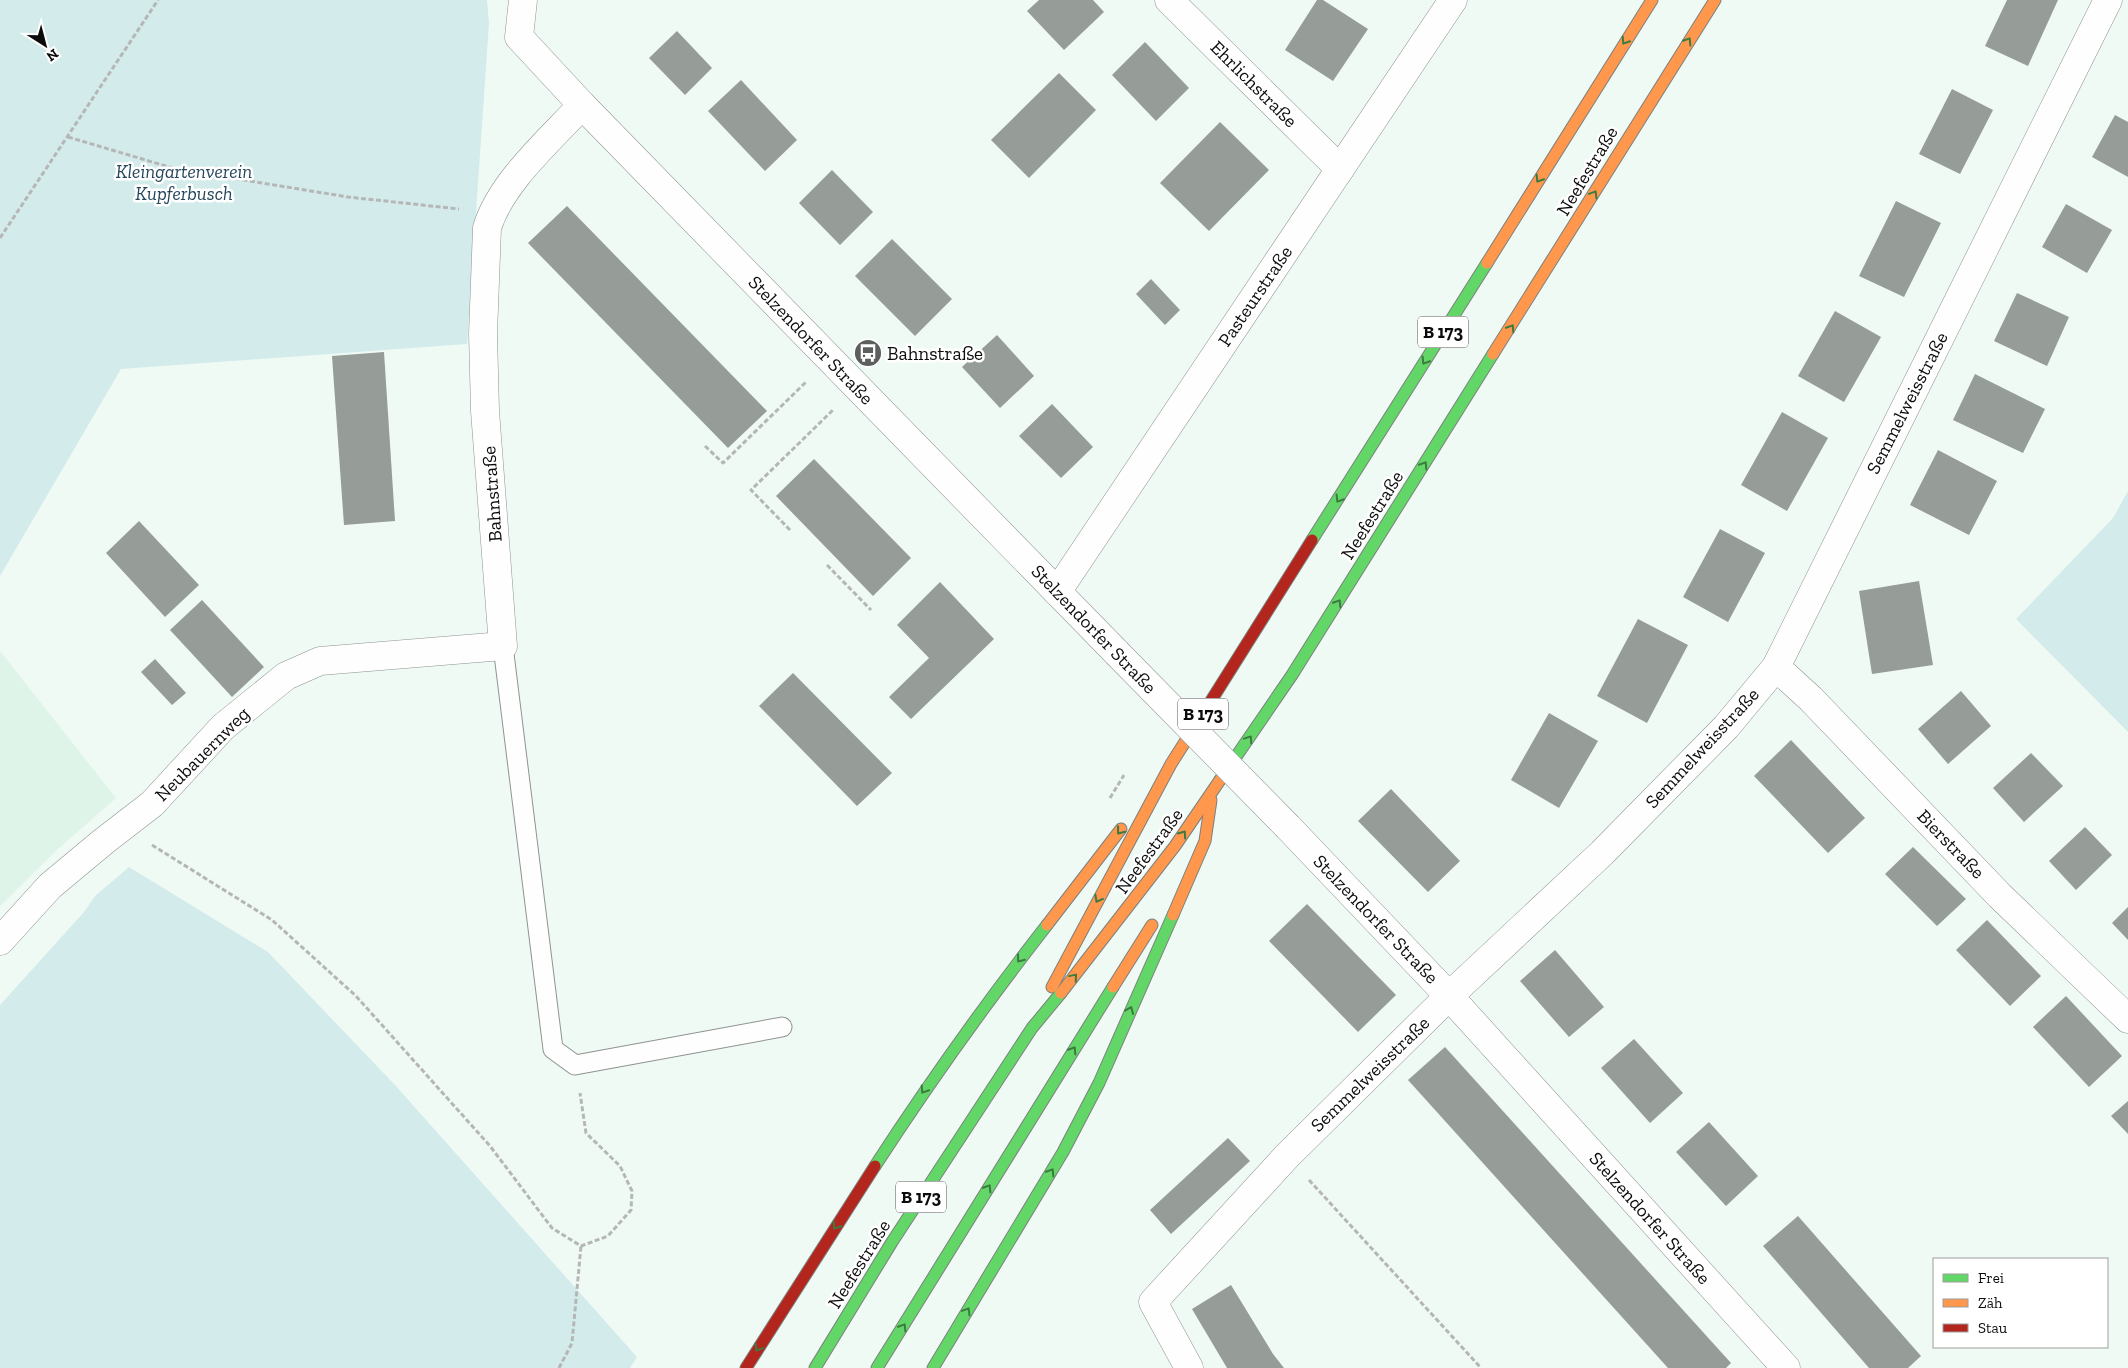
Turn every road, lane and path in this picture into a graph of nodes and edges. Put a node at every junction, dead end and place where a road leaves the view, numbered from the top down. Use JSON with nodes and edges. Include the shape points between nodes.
{"nodes":[{"id":1,"x":158,"y":0,"type":"edge"},
{"id":2,"x":523,"y":0,"type":"edge"},
{"id":3,"x":1168,"y":0,"type":"edge"},
{"id":4,"x":1453,"y":0,"type":"edge"},
{"id":5,"x":1652,"y":0,"type":"edge"},
{"id":6,"x":1715,"y":0,"type":"edge"},
{"id":7,"x":2108,"y":0,"type":"edge"},
{"id":8,"x":582,"y":105,"type":"junction"},
{"id":9,"x":68,"y":137,"type":"junction"},
{"id":10,"x":1340,"y":169,"type":"junction"},
{"id":11,"x":492,"y":212,"type":"junction"},
{"id":12,"x":0,"y":238,"type":"edge"},
{"id":13,"x":830,"y":359,"type":"junction"},
{"id":14,"x":857,"y":387,"type":"junction"},
{"id":15,"x":705,"y":446,"type":"dead end"},
{"id":16,"x":790,"y":530,"type":"dead end"},
{"id":17,"x":827,"y":565,"type":"dead end"},
{"id":18,"x":1057,"y":592,"type":"junction"},
{"id":19,"x":871,"y":610,"type":"dead end"},
{"id":20,"x":503,"y":646,"type":"junction"},
{"id":21,"x":1776,"y":667,"type":"junction"},
{"id":22,"x":1171,"y":764,"type":"junction"},
{"id":23,"x":1212,"y":794,"type":"junction"},
{"id":24,"x":124,"y":827,"type":"junction"},
{"id":25,"x":1205,"y":841,"type":"junction"},
{"id":26,"x":0,"y":941,"type":"edge"},
{"id":27,"x":1450,"y":996,"type":"junction"},
{"id":28,"x":2128,"y":1019,"type":"edge"},
{"id":29,"x":782,"y":1027,"type":"dead end"},
{"id":30,"x":1032,"y":1028,"type":"junction"},
{"id":31,"x":576,"y":1065,"type":"junction"},
{"id":32,"x":1287,"y":1156,"type":"junction"},
{"id":33,"x":581,"y":1246,"type":"junction"},
{"id":34,"x":559,"y":1368,"type":"edge"},
{"id":35,"x":746,"y":1368,"type":"edge"},
{"id":36,"x":815,"y":1368,"type":"edge"},
{"id":37,"x":877,"y":1368,"type":"edge"},
{"id":38,"x":933,"y":1368,"type":"edge"},
{"id":39,"x":1189,"y":1368,"type":"edge"},
{"id":40,"x":1480,"y":1368,"type":"edge"},
{"id":41,"x":1786,"y":1368,"type":"edge"}],
"edges":[{"from":1,"to":9,"type":"path"},
{"from":2,"to":8,"type":"street","name":"Stelzendorfer Straße","via":[[519,37]]},
{"from":3,"to":10,"type":"street","name":"Ehrlichstraße"},
{"from":4,"to":10,"type":"street","name":"Pasteurstraße"},
{"from":5,"to":22,"type":"highway","name":"Neefestraße","number":"B 173","one_way":true},
{"from":23,"to":6,"type":"highway","name":"Neefestraße","number":"B 173","one_way":true,"via":[[1292,675]]},
{"from":7,"to":21,"type":"street","name":"Semmelweisstraße"},
{"from":8,"to":11,"type":"street","name":"Bahnstraße","via":[[515,178]]},
{"from":8,"to":13,"type":"street","name":"Stelzendorfer Straße"},
{"from":9,"to":11,"type":"path","via":[[176,169],[348,197]]},
{"from":9,"to":12,"type":"path"},
{"from":10,"to":18,"type":"street","name":"Pasteurstraße"},
{"from":11,"to":20,"type":"street","name":"Bahnstraße","via":[[488,228],[483,334],[485,411]]},
{"from":13,"to":14,"type":"street","name":"Stelzendorfer Straße"},
{"from":13,"to":15,"type":"path","via":[[723,463]]},
{"from":14,"to":16,"type":"path","via":[[751,490]]},
{"from":14,"to":18,"type":"street","name":"Stelzendorfer Straße"},
{"from":17,"to":19,"type":"path"},
{"from":18,"to":27,"type":"street","name":"Stelzendorfer Straße","bridge":true},
{"from":20,"to":24,"type":"street","name":"Neubauernweg","via":[[320,661],[286,676],[223,727],[152,804]]},
{"from":20,"to":31,"type":"lane","via":[[553,1049]]},
{"from":21,"to":27,"type":"street","name":"Semmelweisstraße","via":[[1726,728],[1602,853]]},
{"from":21,"to":28,"type":"street","name":"Bierstraße","via":[[1812,699],[2000,896]]},
{"from":22,"to":30,"type":"highway","name":"Neefestraße","number":"B 173","one_way":true},
{"from":22,"to":35,"type":"highway","one_way":true,"via":[[995,991],[928,1084]]},
{"from":23,"to":25,"type":"highway"},
{"from":30,"to":23,"type":"highway","name":"Neefestraße","number":"B 173","one_way":true,"via":[[1096,950]]},
{"from":24,"to":26,"type":"street","name":"Neubauernweg","via":[[50,886]]},
{"from":24,"to":33,"type":"path","via":[[272,920],[349,990],[490,1146],[552,1228]]},
{"from":37,"to":25,"type":"highway","one_way":true},
{"from":38,"to":25,"type":"highway","one_way":true,"via":[[1063,1152],[1099,1082]]},
{"from":27,"to":32,"type":"street","name":"Semmelweisstraße"},
{"from":27,"to":41,"type":"street","name":"Stelzendorfer Straße"},
{"from":29,"to":31,"type":"lane"},
{"from":30,"to":36,"type":"highway","name":"Neefestraße","number":"B 173","via":[[892,1242]]},
{"from":31,"to":33,"type":"path","via":[[586,1133],[620,1166],[632,1192],[632,1210],[608,1236]]},
{"from":32,"to":39,"type":"street","name":"Semmelweisstraße","via":[[1153,1302]]},
{"from":32,"to":40,"type":"path"},
{"from":33,"to":34,"type":"path","via":[[572,1342]]}]}
